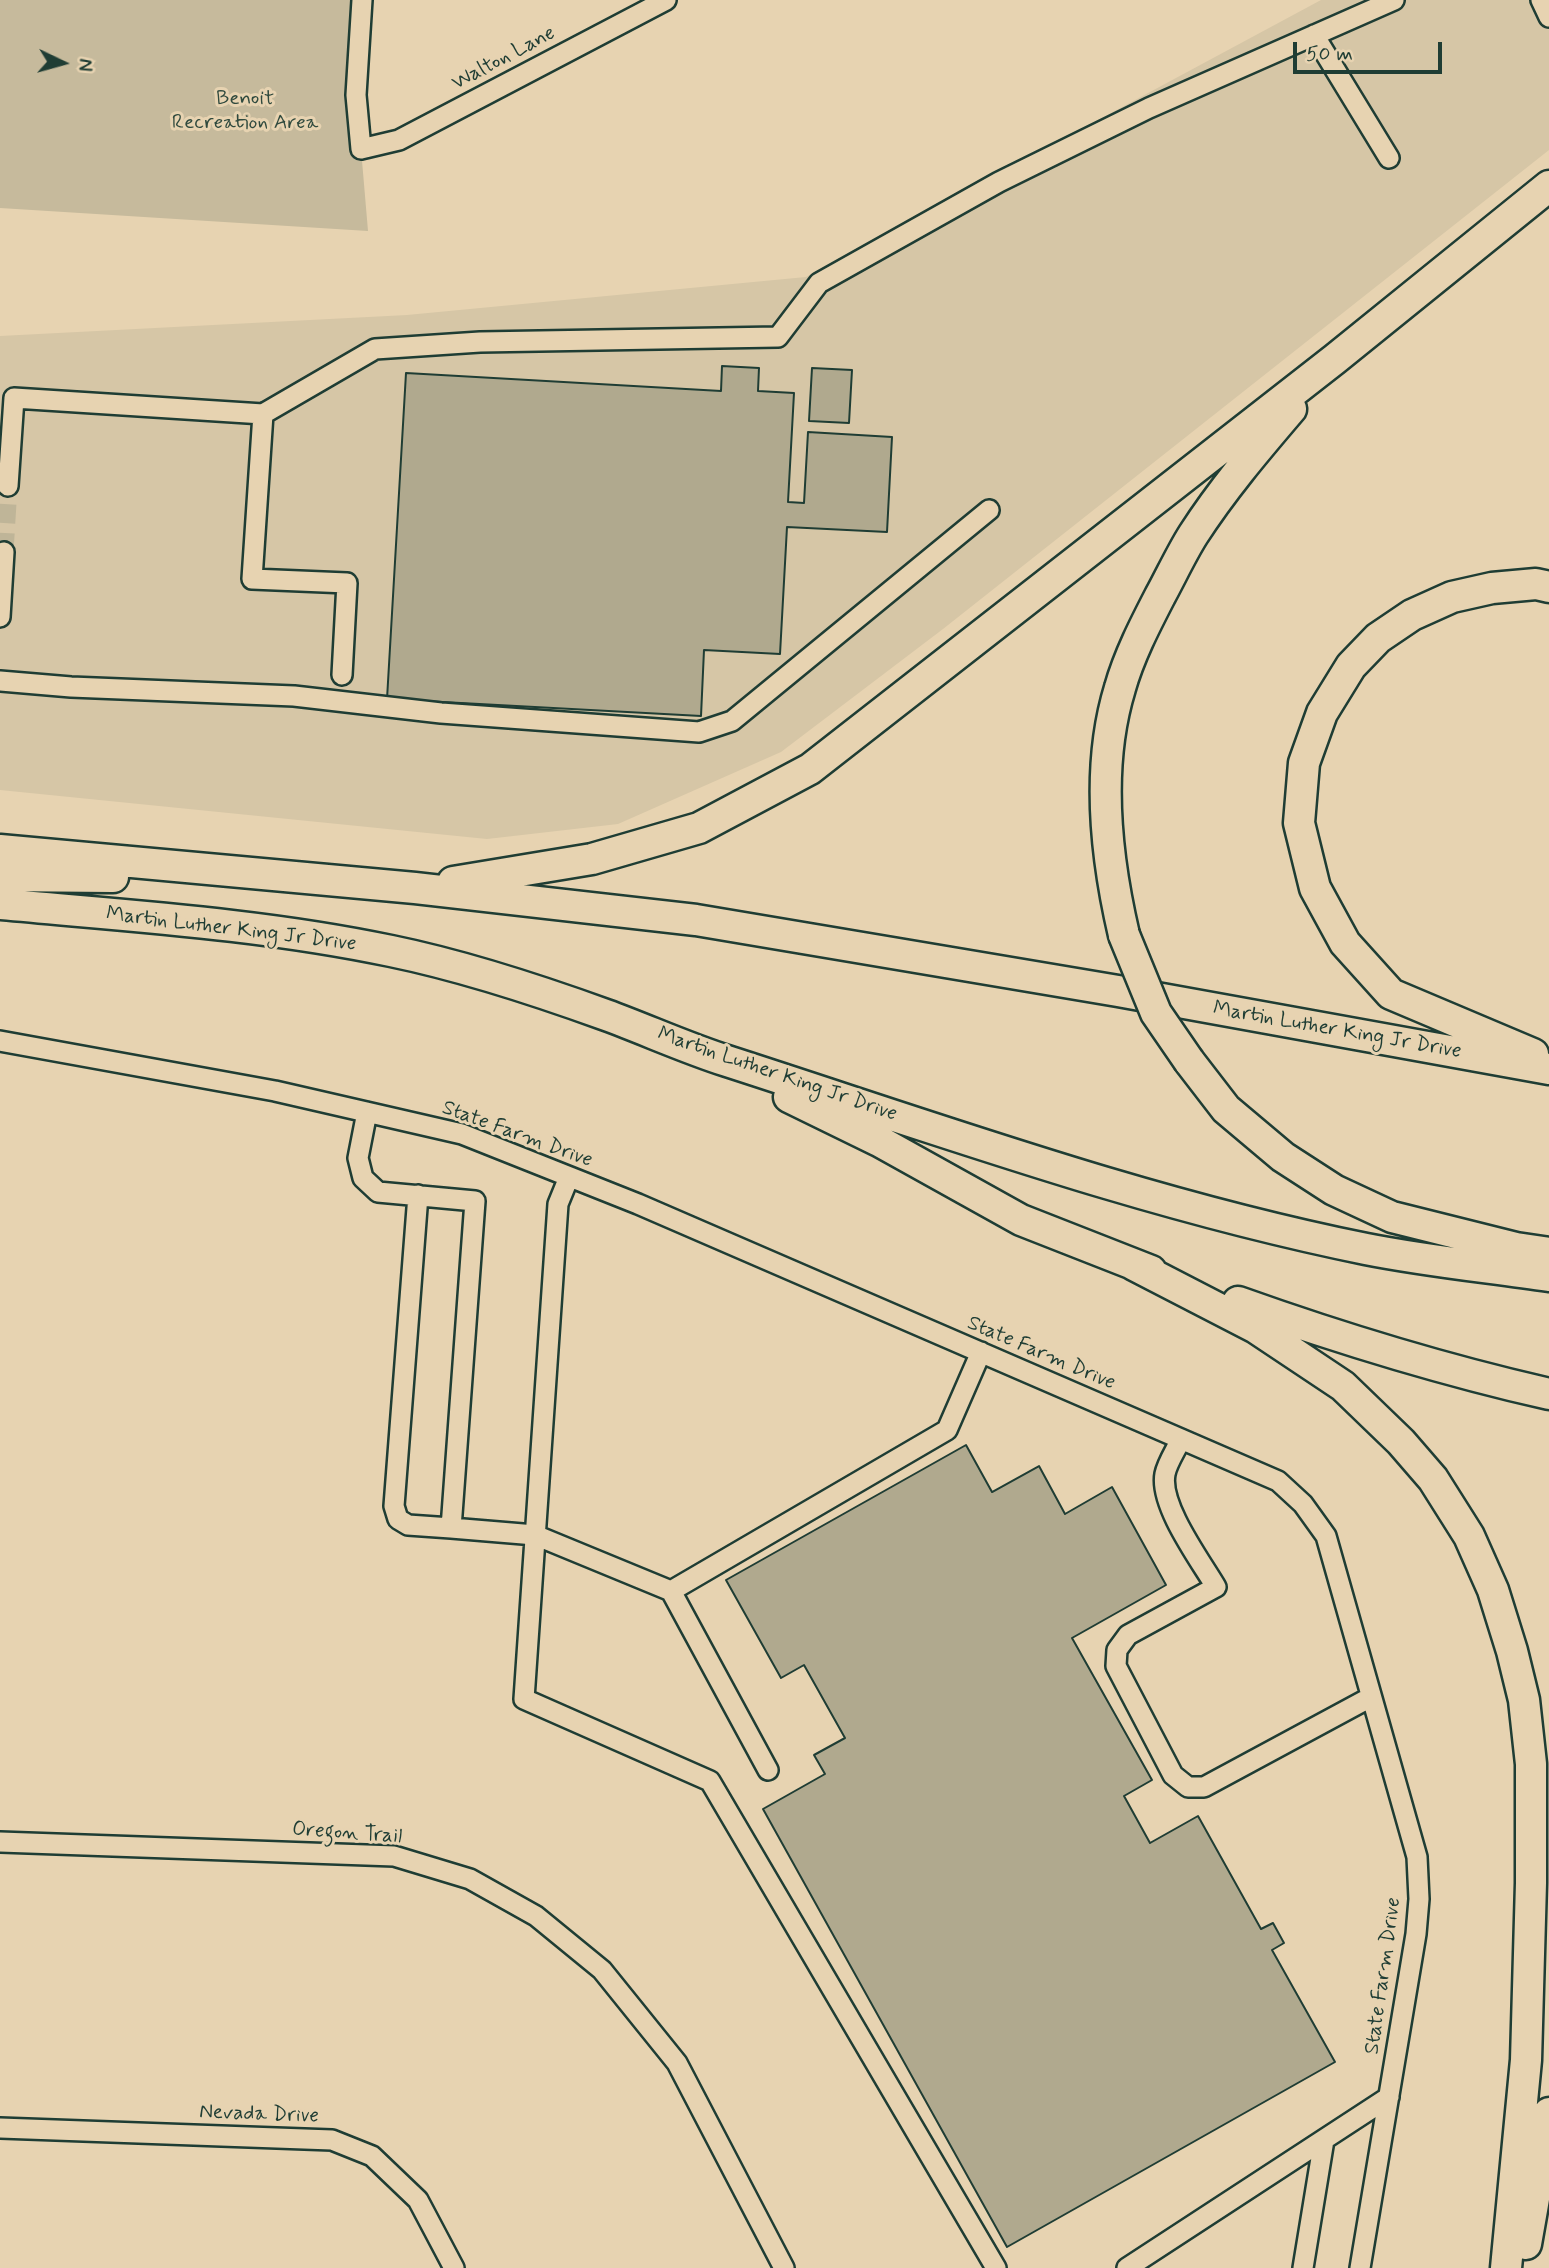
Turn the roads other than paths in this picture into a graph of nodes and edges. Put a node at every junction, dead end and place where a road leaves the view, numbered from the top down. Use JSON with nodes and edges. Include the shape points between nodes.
{"nodes":[{"id":1,"x":362,"y":0,"type":"edge"},
{"id":2,"x":1394,"y":0,"type":"edge"},
{"id":3,"x":1541,"y":0,"type":"edge"},
{"id":4,"x":659,"y":1,"type":"edge"},
{"id":5,"x":1549,"y":17,"type":"edge"},
{"id":6,"x":1314,"y":35,"type":"junction"},
{"id":7,"x":1389,"y":158,"type":"dead end"},
{"id":8,"x":1549,"y":187,"type":"edge"},
{"id":9,"x":1335,"y":359,"type":"junction"},
{"id":10,"x":263,"y":414,"type":"junction"},
{"id":11,"x":8,"y":486,"type":"tunnel mouth"},
{"id":12,"x":989,"y":510,"type":"dead end"},
{"id":13,"x":4,"y":552,"type":"dead end"},
{"id":14,"x":1549,"y":587,"type":"edge"},
{"id":15,"x":0,"y":617,"type":"edge"},
{"id":16,"x":342,"y":675,"type":"dead end"},
{"id":17,"x":0,"y":681,"type":"edge"},
{"id":18,"x":0,"y":850,"type":"edge"},
{"id":19,"x":235,"y":871,"type":"junction"},
{"id":20,"x":0,"y":876,"type":"edge"},
{"id":21,"x":415,"y":888,"type":"junction"},
{"id":22,"x":0,"y":904,"type":"edge"},
{"id":23,"x":0,"y":1041,"type":"edge"},
{"id":24,"x":688,"y":1048,"type":"junction"},
{"id":25,"x":1549,"y":1061,"type":"edge"},
{"id":26,"x":1549,"y":1069,"type":"edge"},
{"id":27,"x":367,"y":1112,"type":"junction"},
{"id":28,"x":569,"y":1177,"type":"junction"},
{"id":29,"x":418,"y":1195,"type":"junction"},
{"id":30,"x":1549,"y":1253,"type":"edge"},
{"id":31,"x":1134,"y":1265,"type":"junction"},
{"id":32,"x":1549,"y":1276,"type":"edge"},
{"id":33,"x":981,"y":1353,"type":"junction"},
{"id":34,"x":1549,"y":1394,"type":"edge"},
{"id":35,"x":1181,"y":1439,"type":"junction"},
{"id":36,"x":451,"y":1528,"type":"junction"},
{"id":37,"x":535,"y":1535,"type":"junction"},
{"id":38,"x":671,"y":1591,"type":"junction"},
{"id":39,"x":1371,"y":1697,"type":"junction"},
{"id":40,"x":768,"y":1770,"type":"dead end"},
{"id":41,"x":0,"y":1842,"type":"edge"},
{"id":42,"x":1389,"y":2097,"type":"junction"},
{"id":43,"x":1549,"y":2113,"type":"edge"},
{"id":44,"x":0,"y":2128,"type":"edge"},
{"id":45,"x":1324,"y":2140,"type":"junction"},
{"id":46,"x":454,"y":2268,"type":"edge"},
{"id":47,"x":784,"y":2268,"type":"edge"},
{"id":48,"x":996,"y":2268,"type":"edge"},
{"id":49,"x":1127,"y":2268,"type":"edge"},
{"id":50,"x":1303,"y":2268,"type":"edge"},
{"id":51,"x":1360,"y":2268,"type":"edge"},
{"id":52,"x":1506,"y":2268,"type":"edge"},
{"id":53,"x":1522,"y":2268,"type":"edge"}],
"edges":[{"from":1,"to":4,"type":"street","name":"Walton Lane","via":[[356,95],[361,149],[399,140]]},
{"from":2,"to":6,"type":"street"},
{"from":3,"to":5,"type":"street"},
{"from":6,"to":7,"type":"street"},
{"from":6,"to":10,"type":"street","via":[[1149,108],[999,182],[843,269],[819,283],[778,337],[480,342],[375,349]]},
{"from":8,"to":9,"type":"highway"},
{"from":9,"to":21,"type":"highway","via":[[810,769],[699,828],[592,859]]},
{"from":9,"to":30,"type":"highway","bridge":true,"via":[[1241,467],[1192,537],[1144,627],[1119,688],[1109,742],[1107,813],[1110,860],[1124,935],[1156,1013],[1189,1061],[1226,1109],[1283,1157],[1335,1190],[1392,1217]]},
{"from":10,"to":11,"type":"street","via":[[14,398]]},
{"from":10,"to":16,"type":"street","via":[[252,579],[347,583]]},
{"from":12,"to":17,"type":"street","via":[[732,721],[699,732],[441,713],[294,696]]},
{"from":13,"to":15,"type":"street"},
{"from":14,"to":25,"type":"highway","via":[[1492,588],[1452,597],[1412,615],[1378,638],[1351,666],[1322,713],[1304,763],[1299,823],[1315,888],[1345,943],[1391,994]]},
{"from":18,"to":19,"type":"highway","name":"Martin Luther King Jr Drive"},
{"from":19,"to":20,"type":"highway","via":[[201,877]]},
{"from":19,"to":21,"type":"highway","name":"Martin Luther King Jr Drive"},
{"from":21,"to":26,"type":"highway","name":"Martin Luther King Jr Drive","via":[[696,920]]},
{"from":22,"to":24,"type":"highway","name":"Martin Luther King Jr Drive","via":[[290,934],[392,951],[501,980]]},
{"from":23,"to":27,"type":"street","name":"State Farm Drive"},
{"from":24,"to":31,"type":"highway","via":[[879,1141],[1021,1220]]},
{"from":24,"to":32,"type":"highway","name":"Martin Luther King Jr Drive","via":[[1172,1203],[1368,1250]]},
{"from":27,"to":28,"type":"street","name":"State Farm Drive","via":[[462,1134]]},
{"from":27,"to":29,"type":"street","via":[[358,1158],[363,1178],[378,1192]]},
{"from":28,"to":33,"type":"street","name":"State Farm Drive"},
{"from":28,"to":37,"type":"street","via":[[558,1204]]},
{"from":29,"to":36,"type":"street","via":[[394,1506],[398,1519],[408,1525]]},
{"from":29,"to":36,"type":"street","via":[[475,1201]]},
{"from":31,"to":34,"type":"highway","via":[[1291,1321]]},
{"from":31,"to":52,"type":"highway","via":[[1256,1328],[1343,1386],[1433,1479],[1469,1536],[1493,1590],[1524,1700],[1531,1764],[1526,2060]]},
{"from":33,"to":35,"type":"street","name":"State Farm Drive"},
{"from":33,"to":38,"type":"street","via":[[947,1430]]},
{"from":35,"to":39,"type":"street","name":"State Farm Drive","via":[[1278,1481],[1303,1504],[1326,1536]]},
{"from":35,"to":39,"type":"street","via":[[1165,1474],[1165,1493],[1216,1587],[1128,1635],[1117,1650],[1116,1666],[1173,1774],[1188,1787],[1204,1787]]},
{"from":36,"to":37,"type":"street"},
{"from":37,"to":38,"type":"street"},
{"from":37,"to":48,"type":"street","via":[[524,1699],[710,1781]]},
{"from":38,"to":40,"type":"street"},
{"from":39,"to":42,"type":"street","name":"State Farm Drive","via":[[1417,1857],[1416,1934]]},
{"from":41,"to":47,"type":"street","name":"Oregon Trail","via":[[394,1856],[470,1879],[537,1916],[603,1970],[677,2063]]},
{"from":42,"to":45,"type":"street"},
{"from":42,"to":51,"type":"street","name":"State Farm Drive"},
{"from":43,"to":53,"type":"highway"},
{"from":44,"to":46,"type":"street","name":"Nevada Drive","via":[[332,2140],[372,2156],[418,2200]]},
{"from":45,"to":49,"type":"street"},
{"from":45,"to":50,"type":"street"}]}
